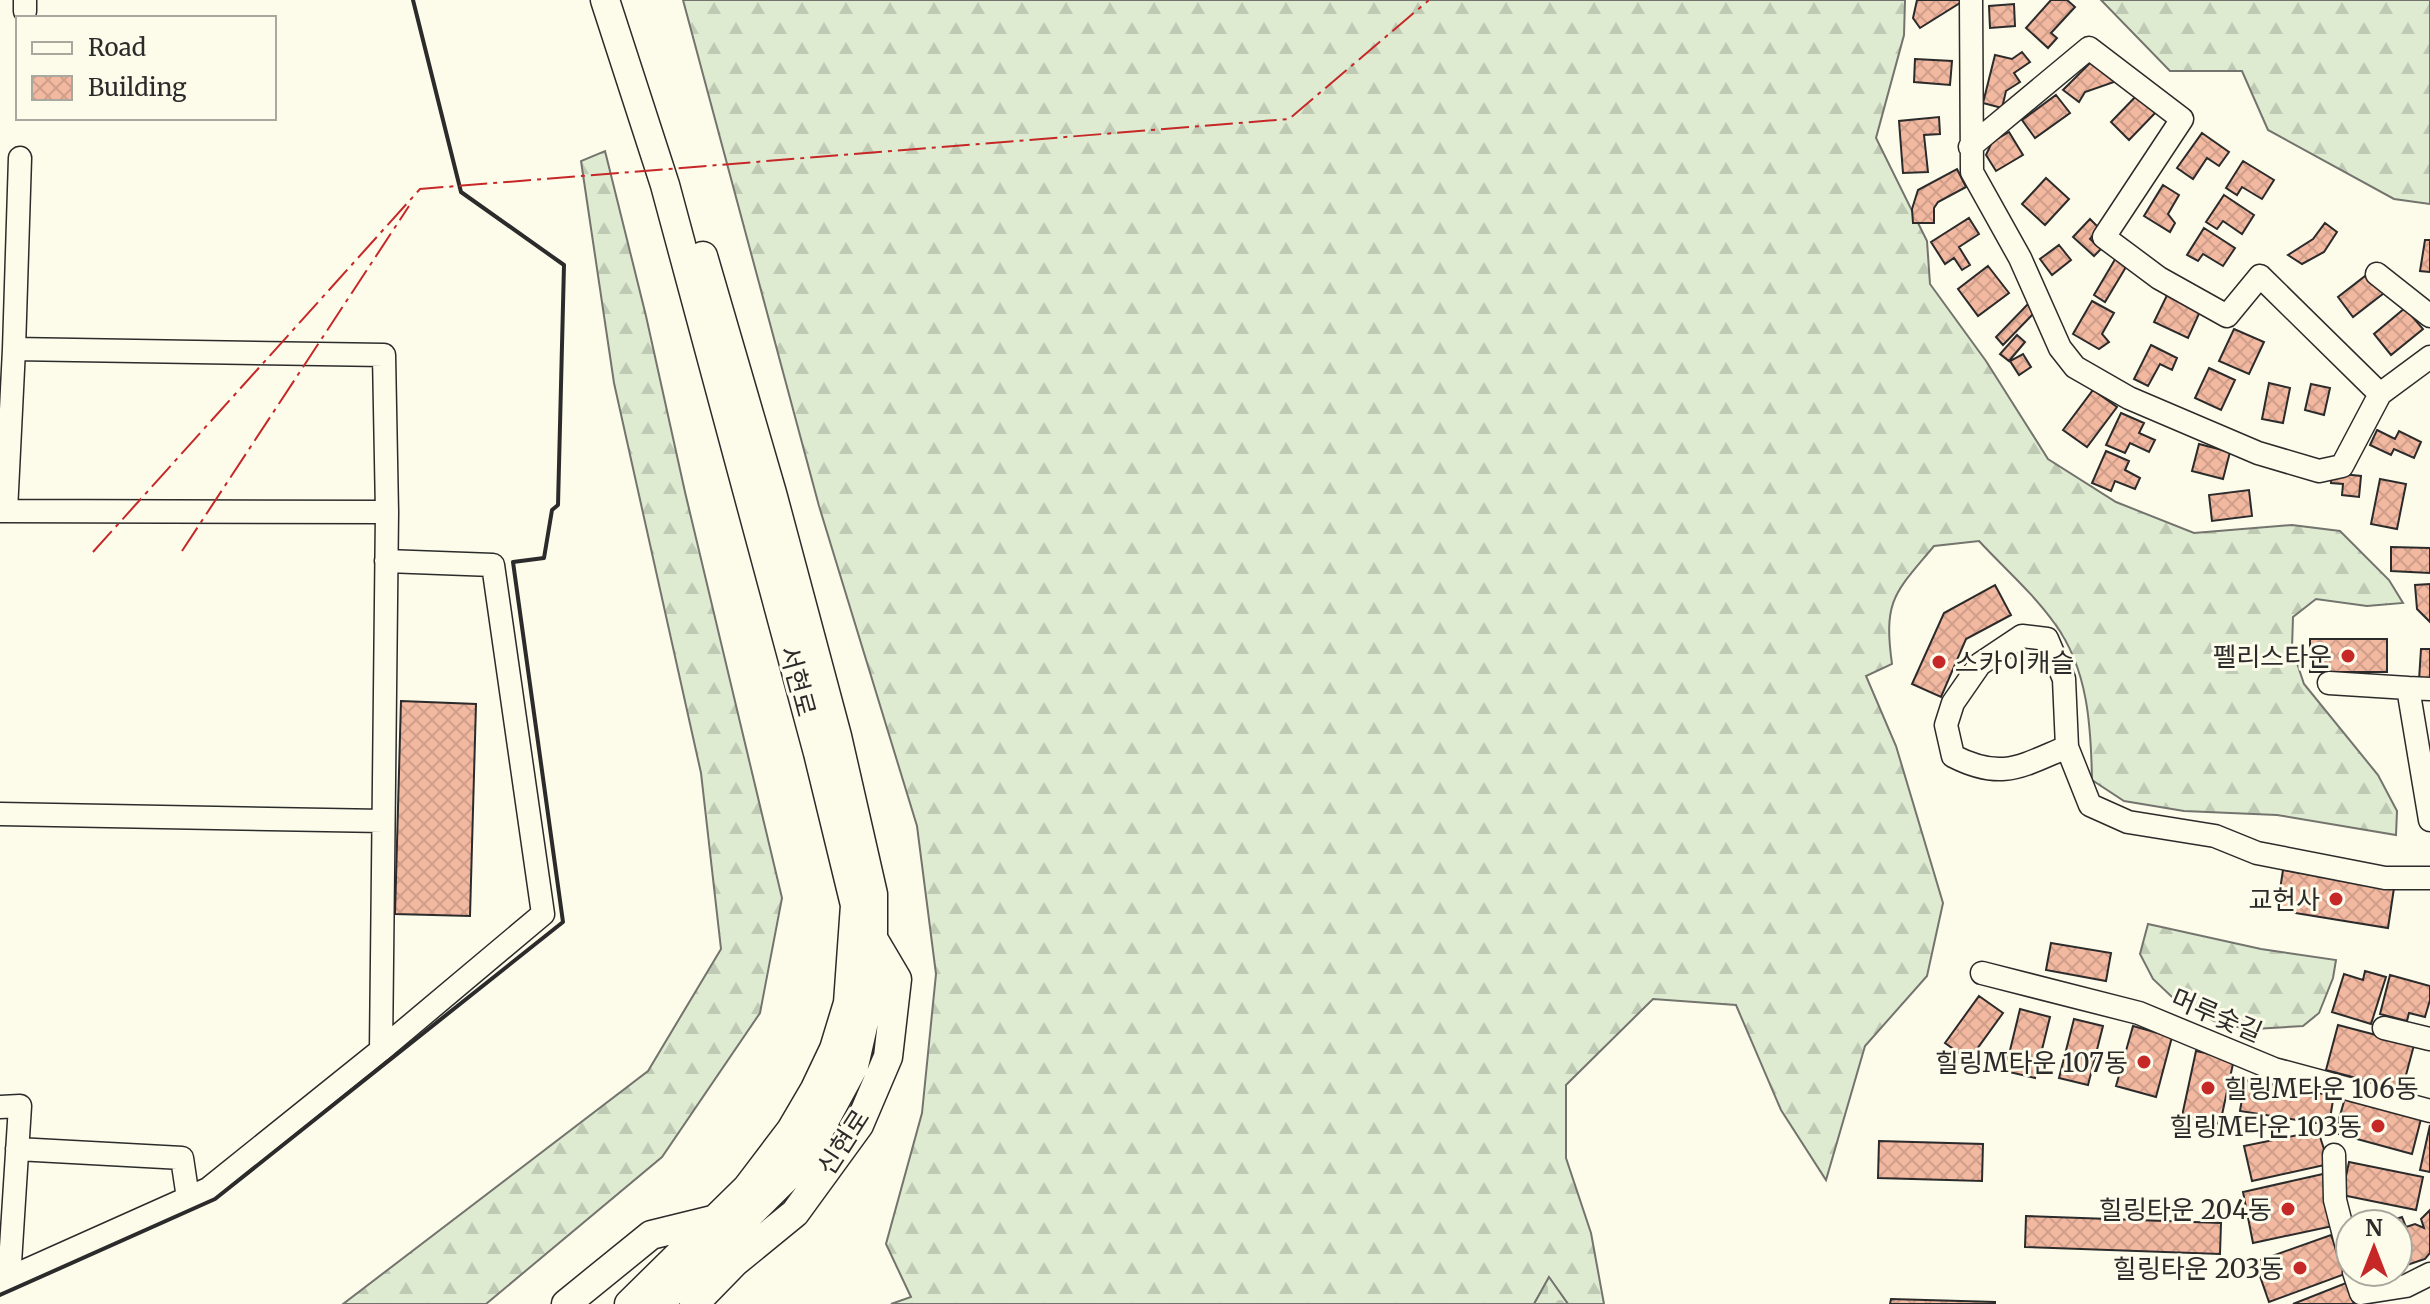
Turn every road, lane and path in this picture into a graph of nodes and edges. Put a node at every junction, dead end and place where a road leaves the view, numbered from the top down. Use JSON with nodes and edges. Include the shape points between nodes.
{"nodes":[{"id":1,"x":605,"y":0,"type":"edge"},
{"id":2,"x":623,"y":0,"type":"edge"},
{"id":3,"x":1971,"y":0,"type":"edge"},
{"id":4,"x":1970,"y":147,"type":"junction"},
{"id":5,"x":20,"y":158,"type":"dead end"},
{"id":6,"x":2377,"y":274,"type":"dead end"},
{"id":7,"x":2430,"y":316,"type":"edge"},
{"id":8,"x":14,"y":349,"type":"junction"},
{"id":9,"x":2430,"y":357,"type":"edge"},
{"id":10,"x":2380,"y":394,"type":"junction"},
{"id":11,"x":3,"y":511,"type":"edge"},
{"id":12,"x":387,"y":512,"type":"junction"},
{"id":13,"x":386,"y":561,"type":"junction"},
{"id":14,"x":2329,"y":683,"type":"dead end"},
{"id":15,"x":2419,"y":688,"type":"edge"},
{"id":16,"x":2423,"y":732,"type":"edge"},
{"id":17,"x":2067,"y":747,"type":"junction"},
{"id":18,"x":2426,"y":778,"type":"edge"},
{"id":19,"x":0,"y":814,"type":"edge"},
{"id":20,"x":2430,"y":820,"type":"edge"},
{"id":21,"x":383,"y":821,"type":"junction"},
{"id":22,"x":2430,"y":878,"type":"edge"},
{"id":23,"x":873,"y":937,"type":"junction"},
{"id":24,"x":1982,"y":973,"type":"dead end"},
{"id":25,"x":2384,"y":1028,"type":"dead end"},
{"id":26,"x":2430,"y":1039,"type":"edge"},
{"id":27,"x":381,"y":1050,"type":"junction"},
{"id":28,"x":0,"y":1107,"type":"edge"},
{"id":29,"x":2430,"y":1111,"type":"edge"},
{"id":30,"x":17,"y":1149,"type":"junction"},
{"id":31,"x":2334,"y":1155,"type":"dead end"},
{"id":32,"x":188,"y":1198,"type":"junction"},
{"id":33,"x":2337,"y":1208,"type":"edge"},
{"id":34,"x":713,"y":1220,"type":"junction"},
{"id":35,"x":4,"y":1280,"type":"edge"},
{"id":36,"x":2359,"y":1288,"type":"edge"},
{"id":37,"x":2393,"y":1288,"type":"edge"},
{"id":38,"x":566,"y":1304,"type":"edge"},
{"id":39,"x":629,"y":1304,"type":"edge"},
{"id":40,"x":659,"y":1304,"type":"edge"},
{"id":41,"x":694,"y":1304,"type":"edge"}],
"edges":[{"from":1,"to":34,"type":"main road","name":"서현로","via":[[665,185],[855,905],[848,1003],[834,1049],[791,1130],[747,1188]]},
{"from":2,"to":23,"type":"main road","name":"서현로","via":[[729,343],[837,736],[873,894]]},
{"from":3,"to":4,"type":"street"},
{"from":4,"to":10,"type":"street","via":[[1972,172],[2020,258],[2060,348],[2075,367],[2129,398],[2246,448],[2319,471],[2342,466]]},
{"from":4,"to":10,"type":"street","via":[[2089,48],[2182,119],[2104,237],[2159,278],[2227,316],[2260,276]]},
{"from":5,"to":8,"type":"street"},
{"from":6,"to":7,"type":"street"},
{"from":8,"to":11,"type":"street"},
{"from":8,"to":12,"type":"street","via":[[384,355]]},
{"from":9,"to":10,"type":"street"},
{"from":11,"to":12,"type":"street"},
{"from":12,"to":13,"type":"street"},
{"from":13,"to":21,"type":"street"},
{"from":13,"to":27,"type":"street","via":[[493,565],[543,914]]},
{"from":14,"to":15,"type":"street"},
{"from":15,"to":16,"type":"street"},
{"from":16,"to":18,"type":"street"},
{"from":17,"to":17,"type":"street","via":[[2064,679],[2047,639],[2022,636],[1980,664],[1953,703],[1946,725],[1953,756],[1975,767],[2013,770]]},
{"from":17,"to":22,"type":"street","via":[[2090,805],[2128,822],[2215,836],[2257,853],[2385,878]]},
{"from":18,"to":20,"type":"street"},
{"from":19,"to":21,"type":"street"},
{"from":21,"to":27,"type":"street"},
{"from":23,"to":40,"type":"main road","name":"서현로","via":[[873,982],[854,1066],[802,1162]]},
{"from":23,"to":41,"type":"main road","name":"신현로","via":[[897,979],[888,1057],[859,1125],[795,1213]]},
{"from":24,"to":29,"type":"street","name":"머루숯길","via":[[2139,1013],[2274,1069]]},
{"from":25,"to":26,"type":"street"},
{"from":27,"to":32,"type":"street","via":[[208,1189]]},
{"from":28,"to":30,"type":"street","via":[[20,1106]]},
{"from":30,"to":32,"type":"street","via":[[182,1158]]},
{"from":30,"to":35,"type":"street"},
{"from":31,"to":33,"type":"street"},
{"from":32,"to":35,"type":"street"},
{"from":34,"to":38,"type":"main road","via":[[651,1235]]},
{"from":34,"to":39,"type":"main road","name":"서현로"},
{"from":36,"to":37,"type":"street","via":[[2361,1293]]}]}
